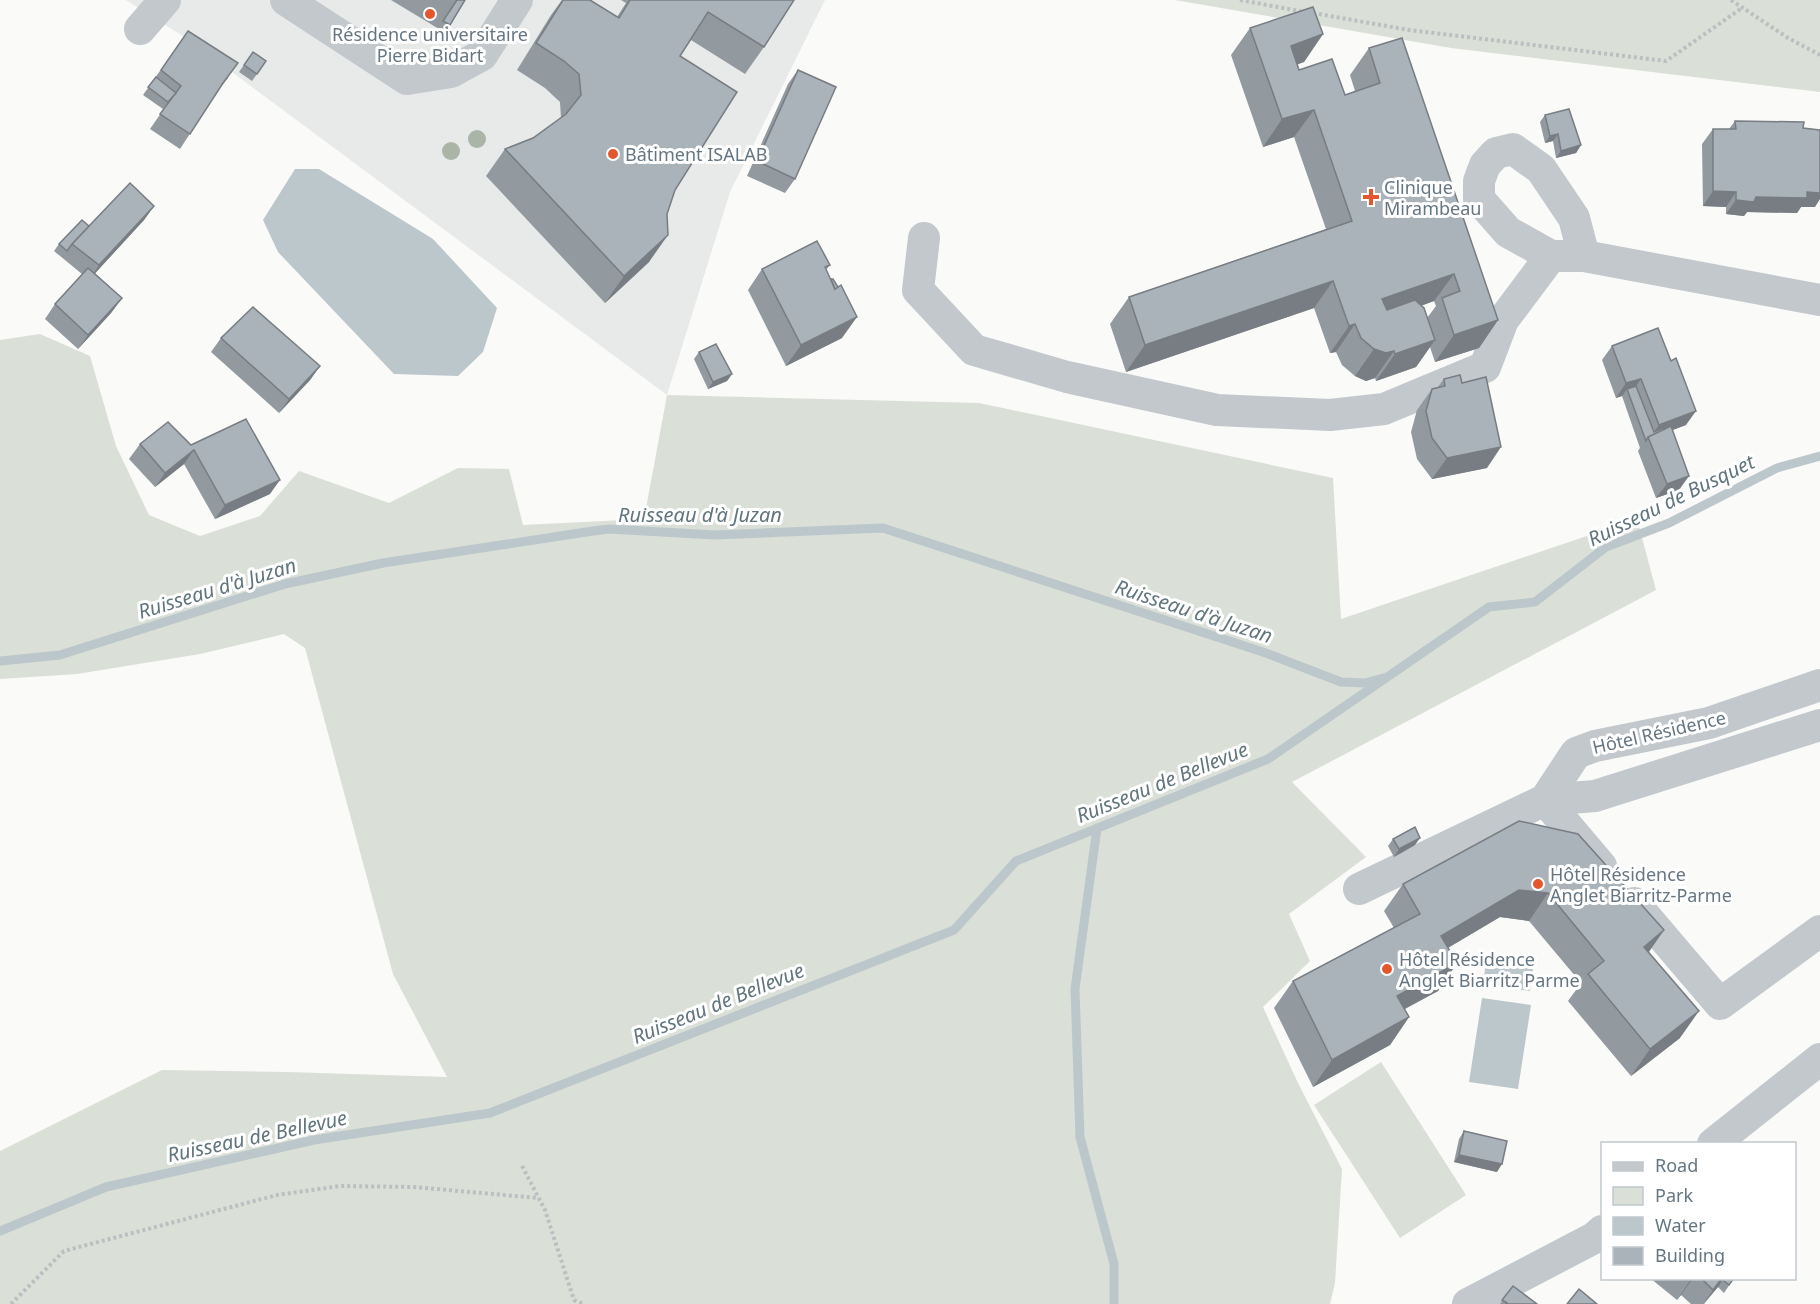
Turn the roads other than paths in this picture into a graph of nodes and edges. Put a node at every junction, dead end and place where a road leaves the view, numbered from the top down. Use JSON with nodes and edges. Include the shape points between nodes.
{"nodes":[{"id":1,"x":165,"y":0,"type":"edge"},
{"id":2,"x":286,"y":0,"type":"edge"},
{"id":3,"x":517,"y":0,"type":"edge"},
{"id":4,"x":140,"y":29,"type":"dead end"},
{"id":5,"x":924,"y":238,"type":"dead end"},
{"id":6,"x":1551,"y":256,"type":"junction"},
{"id":7,"x":1584,"y":256,"type":"junction"},
{"id":8,"x":1820,"y":300,"type":"edge"},
{"id":9,"x":1820,"y":685,"type":"edge"},
{"id":10,"x":1820,"y":725,"type":"edge"},
{"id":11,"x":1545,"y":800,"type":"junction"},
{"id":12,"x":1359,"y":889,"type":"dead end"},
{"id":13,"x":1820,"y":931,"type":"edge"},
{"id":14,"x":1820,"y":1059,"type":"edge"},
{"id":15,"x":1714,"y":1142,"type":"edge"},
{"id":16,"x":1601,"y":1232,"type":"edge"},
{"id":17,"x":1468,"y":1304,"type":"edge"}],
"edges":[{"from":1,"to":4,"type":"street"},
{"from":2,"to":3,"type":"street","via":[[407,79],[451,72],[482,56]]},
{"from":5,"to":6,"type":"street","via":[[918,290],[974,350],[1067,377],[1217,410],[1330,414],[1384,409],[1485,367],[1503,320]]},
{"from":6,"to":7,"type":"street"},
{"from":6,"to":7,"type":"street","via":[[1508,232],[1479,199],[1479,181],[1485,165],[1496,153],[1513,149],[1541,169],[1575,218]]},
{"from":7,"to":8,"type":"street"},
{"from":9,"to":11,"type":"street","name":"Hôtel Résidence","via":[[1709,723],[1576,753]]},
{"from":10,"to":11,"type":"street","via":[[1595,796]]},
{"from":11,"to":12,"type":"street"},
{"from":11,"to":13,"type":"street","via":[[1720,1004]]},
{"from":14,"to":15,"type":"street"},
{"from":16,"to":17,"type":"street"}]}
